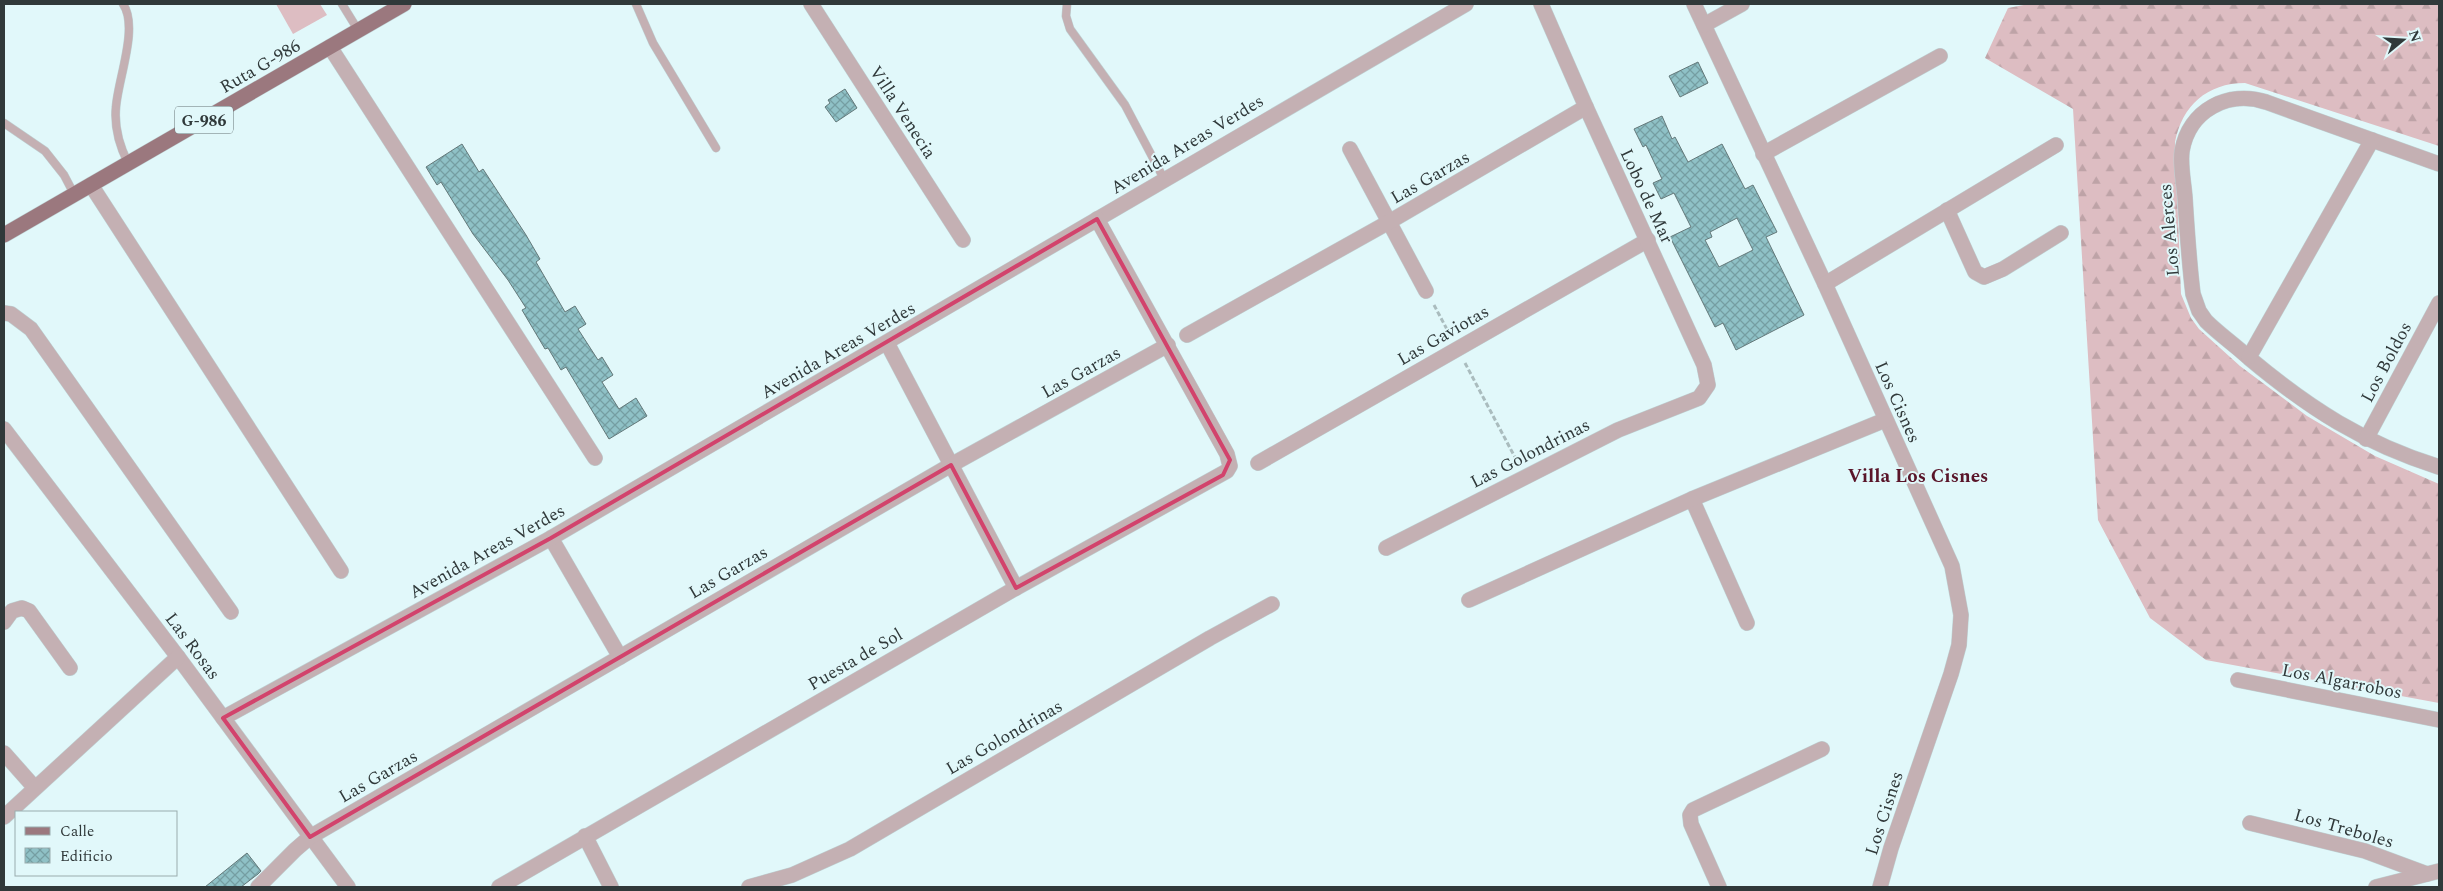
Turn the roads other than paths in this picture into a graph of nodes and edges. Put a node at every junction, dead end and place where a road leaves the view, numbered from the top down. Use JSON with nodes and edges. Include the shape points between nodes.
{"nodes":[{"id":1,"x":123,"y":4,"type":"edge"},
{"id":2,"x":342,"y":4,"type":"edge"},
{"id":3,"x":404,"y":4,"type":"edge"},
{"id":4,"x":636,"y":4,"type":"edge"},
{"id":5,"x":811,"y":4,"type":"edge"},
{"id":6,"x":1067,"y":4,"type":"edge"},
{"id":7,"x":1466,"y":4,"type":"edge"},
{"id":8,"x":1541,"y":4,"type":"edge"},
{"id":9,"x":1694,"y":4,"type":"edge"},
{"id":10,"x":1742,"y":4,"type":"edge"},
{"id":11,"x":1704,"y":25,"type":"junction"},
{"id":12,"x":358,"y":30,"type":"junction"},
{"id":13,"x":330,"y":47,"type":"junction"},
{"id":14,"x":1940,"y":56,"type":"dead end"},
{"id":15,"x":1586,"y":107,"type":"junction"},
{"id":16,"x":4,"y":123,"type":"edge"},
{"id":17,"x":2372,"y":140,"type":"junction"},
{"id":18,"x":2056,"y":145,"type":"dead end"},
{"id":19,"x":716,"y":148,"type":"dead end"},
{"id":20,"x":1350,"y":149,"type":"dead end"},
{"id":21,"x":1763,"y":154,"type":"junction"},
{"id":22,"x":128,"y":163,"type":"junction"},
{"id":23,"x":2439,"y":164,"type":"edge"},
{"id":24,"x":1164,"y":179,"type":"junction"},
{"id":25,"x":91,"y":184,"type":"junction"},
{"id":26,"x":74,"y":194,"type":"junction"},
{"id":27,"x":1947,"y":210,"type":"junction"},
{"id":28,"x":1097,"y":219,"type":"junction"},
{"id":29,"x":1389,"y":222,"type":"junction"},
{"id":30,"x":2062,"y":233,"type":"dead end"},
{"id":31,"x":4,"y":235,"type":"edge"},
{"id":32,"x":963,"y":240,"type":"dead end"},
{"id":33,"x":1648,"y":240,"type":"junction"},
{"id":34,"x":1825,"y":284,"type":"junction"},
{"id":35,"x":1426,"y":291,"type":"road end"},
{"id":36,"x":2439,"y":303,"type":"edge"},
{"id":37,"x":4,"y":313,"type":"edge"},
{"id":38,"x":1187,"y":335,"type":"dead end"},
{"id":39,"x":887,"y":343,"type":"junction"},
{"id":40,"x":1168,"y":345,"type":"junction"},
{"id":41,"x":2249,"y":357,"type":"junction"},
{"id":42,"x":1694,"y":400,"type":"joint"},
{"id":43,"x":1885,"y":420,"type":"junction"},
{"id":44,"x":4,"y":429,"type":"edge"},
{"id":45,"x":2366,"y":439,"type":"junction"},
{"id":46,"x":595,"y":458,"type":"dead end"},
{"id":47,"x":1258,"y":463,"type":"dead end"},
{"id":48,"x":951,"y":465,"type":"junction"},
{"id":49,"x":2439,"y":467,"type":"edge"},
{"id":50,"x":1692,"y":499,"type":"junction"},
{"id":51,"x":551,"y":538,"type":"junction"},
{"id":52,"x":1386,"y":548,"type":"dead end"},
{"id":53,"x":341,"y":571,"type":"dead end"},
{"id":54,"x":1016,"y":588,"type":"junction"},
{"id":55,"x":1469,"y":600,"type":"dead end"},
{"id":56,"x":1272,"y":604,"type":"dead end"},
{"id":57,"x":231,"y":612,"type":"dead end"},
{"id":58,"x":4,"y":622,"type":"edge"},
{"id":59,"x":1748,"y":623,"type":"dead end"},
{"id":60,"x":178,"y":657,"type":"junction"},
{"id":61,"x":620,"y":657,"type":"junction"},
{"id":62,"x":70,"y":668,"type":"dead end"},
{"id":63,"x":2238,"y":680,"type":"dead end"},
{"id":64,"x":223,"y":718,"type":"junction"},
{"id":65,"x":2439,"y":720,"type":"edge"},
{"id":66,"x":1822,"y":749,"type":"dead end"},
{"id":67,"x":4,"y":752,"type":"edge"},
{"id":68,"x":34,"y":788,"type":"junction"},
{"id":69,"x":4,"y":817,"type":"edge"},
{"id":70,"x":2250,"y":823,"type":"dead end"},
{"id":71,"x":585,"y":836,"type":"junction"},
{"id":72,"x":310,"y":838,"type":"junction"},
{"id":73,"x":2433,"y":872,"type":"edge"},
{"id":74,"x":258,"y":887,"type":"edge"},
{"id":75,"x":348,"y":887,"type":"edge"},
{"id":76,"x":499,"y":887,"type":"edge"},
{"id":77,"x":611,"y":887,"type":"edge"},
{"id":78,"x":749,"y":887,"type":"edge"},
{"id":79,"x":1719,"y":887,"type":"edge"},
{"id":80,"x":1880,"y":887,"type":"edge"},
{"id":81,"x":2376,"y":887,"type":"edge"}],
"edges":[{"from":1,"to":22,"type":"lane","via":[[130,22],[116,121],[118,140]]},
{"from":2,"to":12,"type":"lane"},
{"from":3,"to":12,"type":"main road","name":"Ruta G-986","number":"G-986"},
{"from":4,"to":19,"type":"lane","via":[[653,43]]},
{"from":5,"to":32,"type":"street","name":"Villa Venecia"},
{"from":6,"to":24,"type":"lane","via":[[1070,29],[1125,105]]},
{"from":7,"to":24,"type":"street","name":"Avenida Areas Verdes"},
{"from":8,"to":15,"type":"street","name":"Lobo de Mar"},
{"from":9,"to":11,"type":"street","name":"Los Cisnes"},
{"from":10,"to":11,"type":"street"},
{"from":11,"to":21,"type":"street","name":"Los Cisnes"},
{"from":12,"to":13,"type":"main road","name":"Ruta G-986","number":"G-986"},
{"from":13,"to":22,"type":"main road","name":"Ruta G-986","number":"G-986"},
{"from":13,"to":46,"type":"street"},
{"from":14,"to":21,"type":"street"},
{"from":15,"to":29,"type":"street","name":"Las Garzas"},
{"from":15,"to":33,"type":"street","name":"Lobo de Mar"},
{"from":16,"to":26,"type":"lane","via":[[45,151]]},
{"from":17,"to":23,"type":"street","name":"Los Alerces"},
{"from":17,"to":41,"type":"street"},
{"from":17,"to":41,"type":"street","name":"Los Alerces","via":[[2266,102],[2241,97],[2212,106],[2189,130],[2184,141],[2182,164],[2195,302],[2206,321]]},
{"from":18,"to":27,"type":"street"},
{"from":20,"to":29,"type":"street"},
{"from":21,"to":34,"type":"street","name":"Los Cisnes"},
{"from":22,"to":25,"type":"main road","name":"Ruta G-986","number":"G-986"},
{"from":24,"to":28,"type":"street","name":"Avenida Areas Verdes"},
{"from":25,"to":26,"type":"main road","name":"Ruta G-986","number":"G-986"},
{"from":25,"to":53,"type":"street"},
{"from":26,"to":31,"type":"main road","name":"Ruta G-986","number":"G-986"},
{"from":27,"to":30,"type":"street","via":[[1975,272],[1984,277]]},
{"from":27,"to":34,"type":"street"},
{"from":28,"to":39,"type":"street","name":"Avenida Areas Verdes"},
{"from":28,"to":40,"type":"street"},
{"from":29,"to":35,"type":"street"},
{"from":29,"to":38,"type":"street","name":"Las Garzas"},
{"from":33,"to":42,"type":"street","name":"Lobo de Mar","via":[[1708,379],[1706,390]]},
{"from":33,"to":47,"type":"street","name":"Las Gaviotas"},
{"from":34,"to":43,"type":"street","name":"Los Cisnes"},
{"from":36,"to":45,"type":"street","name":"Los Boldos"},
{"from":37,"to":57,"type":"street","via":[[11,314],[30,329]]},
{"from":39,"to":48,"type":"street"},
{"from":39,"to":51,"type":"street","name":"Avenida Areas Verdes"},
{"from":40,"to":48,"type":"street","name":"Las Garzas"},
{"from":40,"to":54,"type":"street","name":"Puesta de Sol","via":[[1227,454],[1230,466],[1224,475]]},
{"from":41,"to":45,"type":"street","name":"Los Alerces","via":[[2304,403]]},
{"from":42,"to":52,"type":"street","name":"Las Golondrinas","via":[[1618,430]]},
{"from":43,"to":50,"type":"street"},
{"from":43,"to":80,"type":"street","name":"Los Cisnes","via":[[1952,566],[1961,615],[1959,645],[1951,674]]},
{"from":44,"to":60,"type":"street","name":"Las Rosas"},
{"from":45,"to":49,"type":"street","name":"Los Alerces"},
{"from":48,"to":54,"type":"street"},
{"from":48,"to":61,"type":"street","name":"Las Garzas"},
{"from":50,"to":55,"type":"street"},
{"from":50,"to":59,"type":"street"},
{"from":51,"to":61,"type":"street"},
{"from":51,"to":64,"type":"street","name":"Avenida Areas Verdes"},
{"from":54,"to":71,"type":"street","name":"Puesta de Sol"},
{"from":56,"to":78,"type":"street","name":"Las Golondrinas","via":[[850,849],[792,875]]},
{"from":58,"to":62,"type":"street","via":[[12,610],[22,608],[29,612]]},
{"from":60,"to":64,"type":"street","name":"Las Rosas"},
{"from":60,"to":68,"type":"street"},
{"from":61,"to":72,"type":"street","name":"Las Garzas"},
{"from":63,"to":65,"type":"street","name":"Los Algarrobos"},
{"from":64,"to":72,"type":"street","name":"Las Rosas"},
{"from":66,"to":79,"type":"street","via":[[1693,810],[1691,824]]},
{"from":67,"to":68,"type":"street"},
{"from":68,"to":69,"type":"street"},
{"from":70,"to":73,"type":"street","name":"Los Treboles","via":[[2365,851]]},
{"from":71,"to":76,"type":"street","name":"Puesta de Sol"},
{"from":71,"to":77,"type":"street"},
{"from":72,"to":74,"type":"street","name":"Las Garzas"},
{"from":72,"to":75,"type":"street","name":"Las Rosas"},
{"from":73,"to":81,"type":"street"}]}
